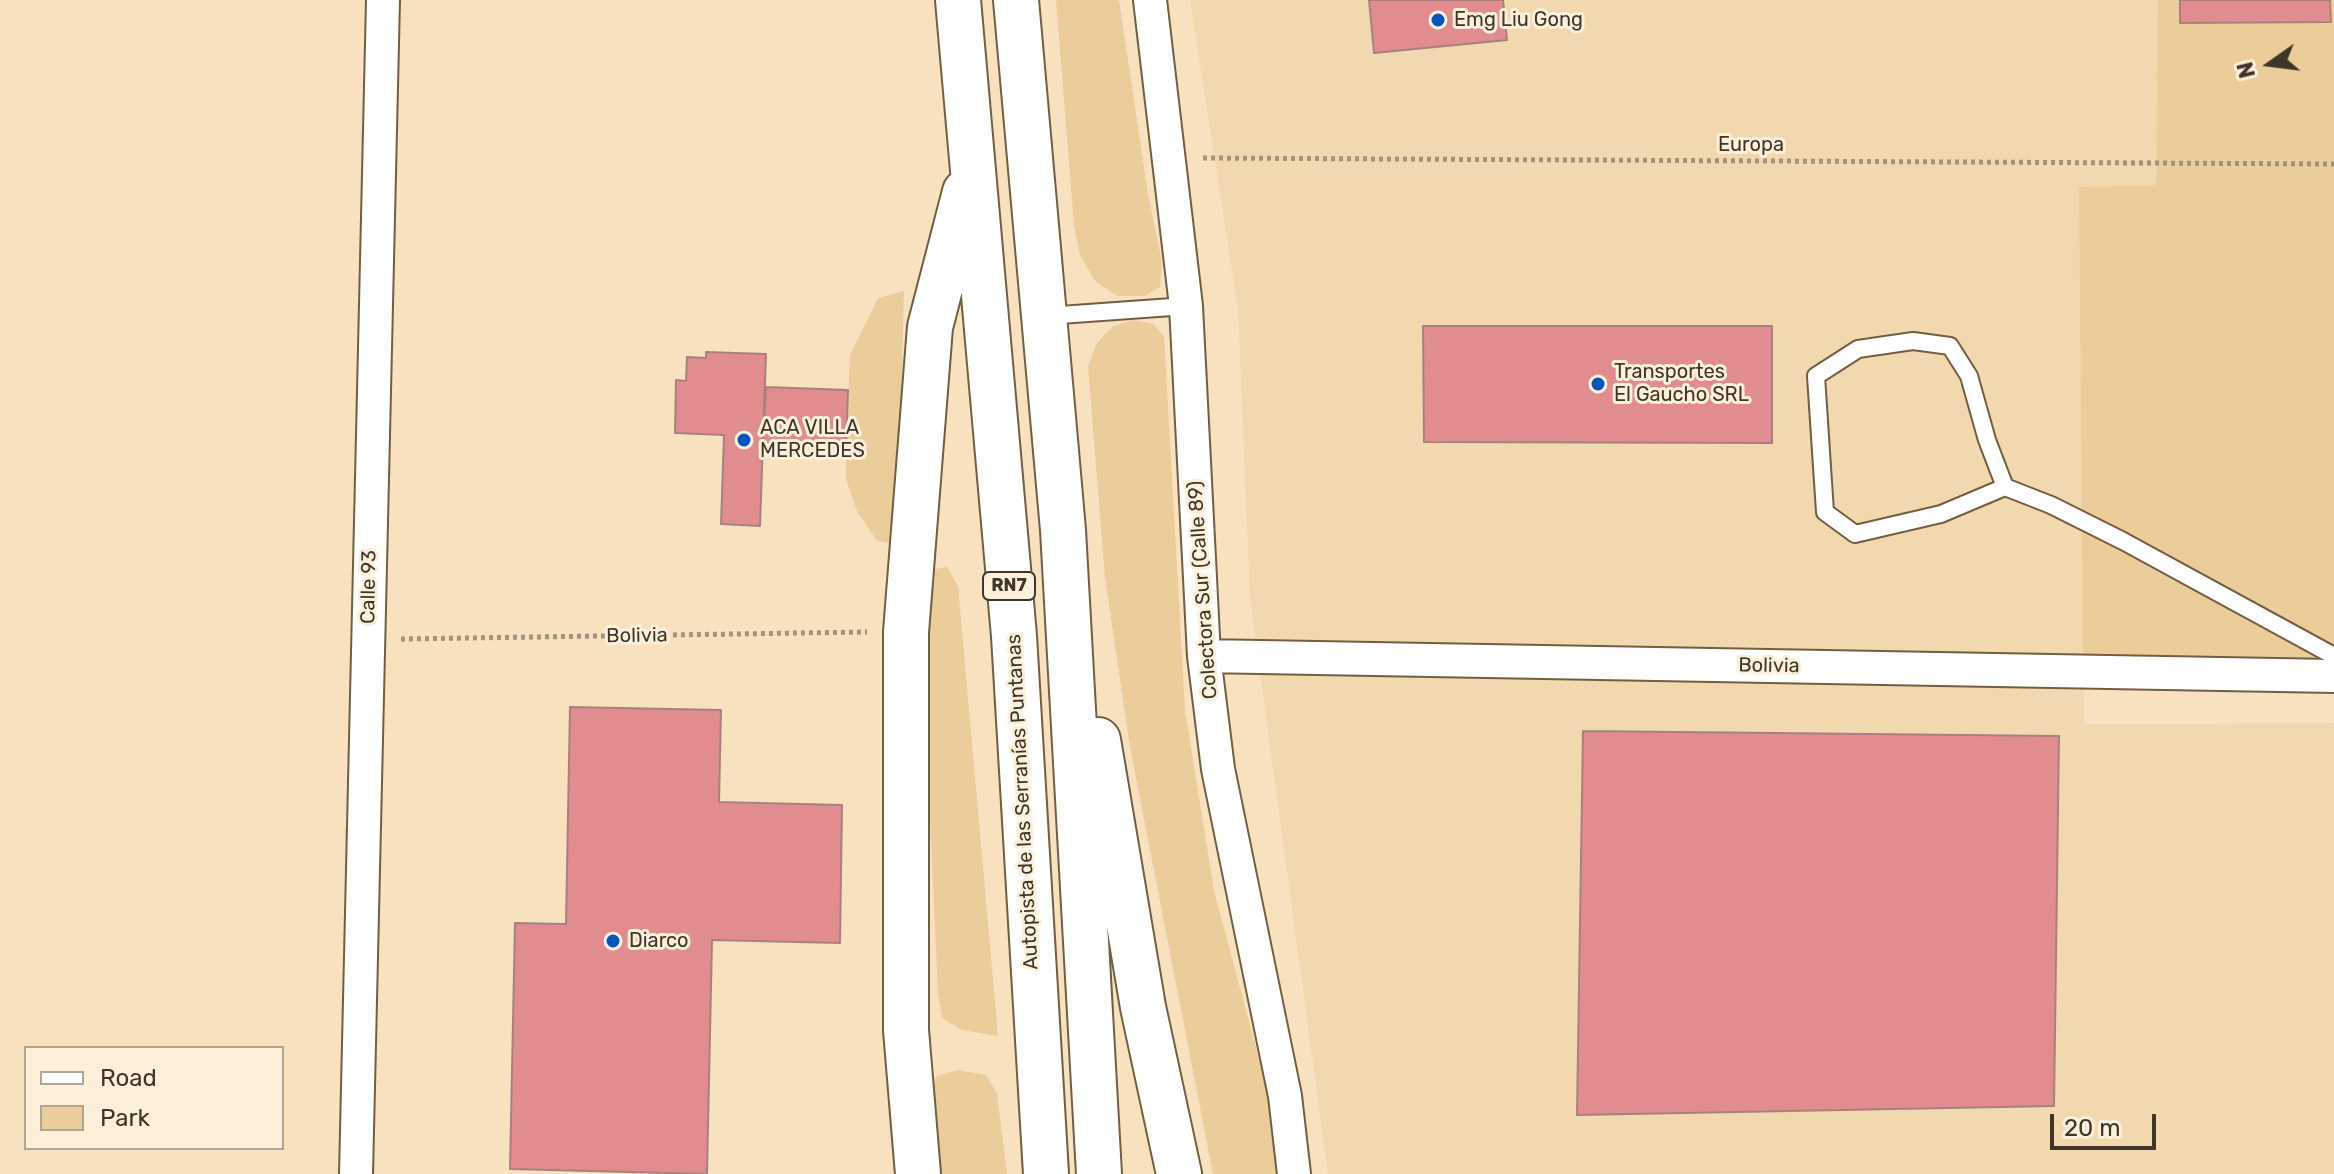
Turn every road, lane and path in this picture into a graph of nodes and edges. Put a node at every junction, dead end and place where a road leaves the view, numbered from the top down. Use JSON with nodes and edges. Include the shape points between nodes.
{"nodes":[{"id":1,"x":383,"y":0,"type":"edge"},
{"id":2,"x":958,"y":0,"type":"edge"},
{"id":3,"x":1016,"y":0,"type":"edge"},
{"id":4,"x":1150,"y":0,"type":"edge"},
{"id":5,"x":1168,"y":157,"type":"junction"},
{"id":6,"x":973,"y":163,"type":"junction"},
{"id":7,"x":2334,"y":164,"type":"edge"},
{"id":8,"x":1186,"y":306,"type":"junction"},
{"id":9,"x":1044,"y":316,"type":"junction"},
{"id":10,"x":2005,"y":487,"type":"junction"},
{"id":11,"x":1063,"y":530,"type":"junction"},
{"id":12,"x":906,"y":632,"type":"junction"},
{"id":13,"x":368,"y":639,"type":"junction"},
{"id":14,"x":1204,"y":656,"type":"junction"},
{"id":15,"x":2334,"y":656,"type":"edge"},
{"id":16,"x":2334,"y":676,"type":"edge"},
{"id":17,"x":356,"y":1174,"type":"edge"},
{"id":18,"x":918,"y":1174,"type":"edge"},
{"id":19,"x":1046,"y":1174,"type":"edge"},
{"id":20,"x":1099,"y":1174,"type":"edge"},
{"id":21,"x":1179,"y":1174,"type":"edge"},
{"id":22,"x":1294,"y":1174,"type":"edge"}],
"edges":[{"from":1,"to":13,"type":"street","name":"Calle 93"},
{"from":2,"to":6,"type":"highway","name":"Autopista de las Serranías Puntanas","number":"RN7"},
{"from":3,"to":9,"type":"highway","number":"RN7"},
{"from":4,"to":5,"type":"street","name":"Colectora Sur (Calle 89)"},
{"from":5,"to":7,"type":"path","name":"Europa"},
{"from":5,"to":8,"type":"street","name":"Colectora Sur (Calle 89)"},
{"from":6,"to":12,"type":"highway","via":[[930,327]]},
{"from":6,"to":19,"type":"highway","name":"Autopista de las Serranías Puntanas","number":"RN7","via":[[1014,636]]},
{"from":8,"to":9,"type":"lane"},
{"from":8,"to":14,"type":"street","name":"Colectora Sur (Calle 89)"},
{"from":9,"to":11,"type":"highway","number":"RN7"},
{"from":10,"to":10,"type":"lane","via":[[1969,376],[1950,346],[1913,341],[1858,349],[1816,376],[1825,512],[1855,534],[1941,514]]},
{"from":10,"to":15,"type":"lane","via":[[2111,535]]},
{"from":11,"to":20,"type":"highway","number":"RN7"},
{"from":11,"to":21,"type":"highway","via":[[1143,1007]]},
{"from":12,"to":13,"type":"path","name":"Bolivia"},
{"from":12,"to":18,"type":"highway","via":[[906,1030]]},
{"from":13,"to":17,"type":"street","name":"Calle 93"},
{"from":14,"to":16,"type":"street","name":"Bolivia"},
{"from":14,"to":22,"type":"street","name":"Colectora Sur (Calle 89)","via":[[1218,769],[1285,1096]]}]}
